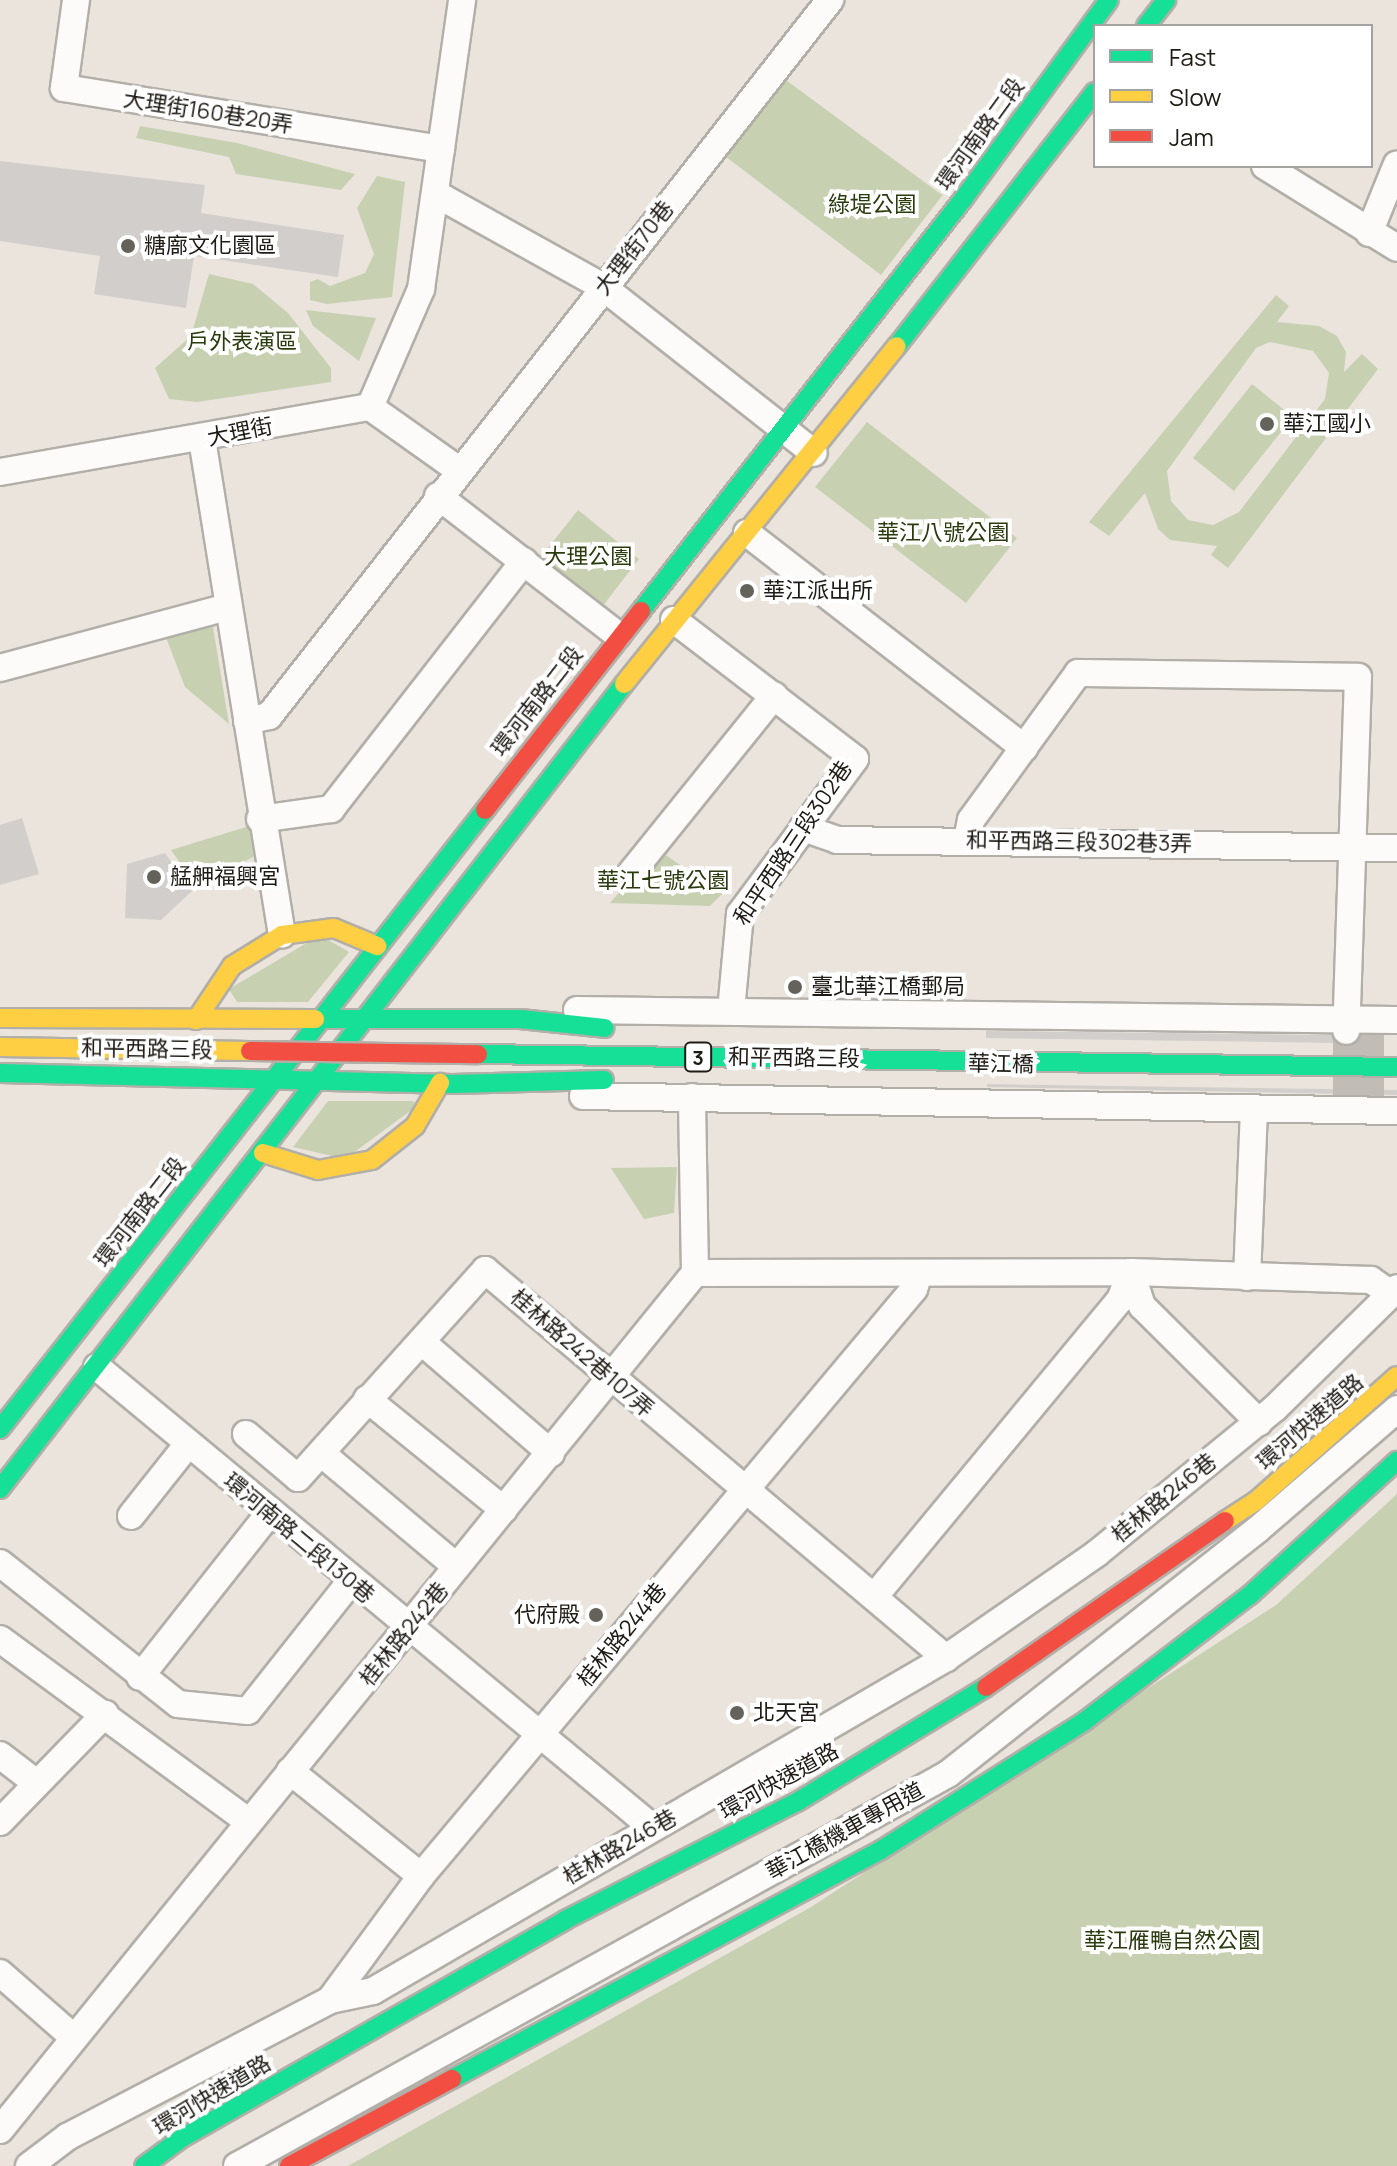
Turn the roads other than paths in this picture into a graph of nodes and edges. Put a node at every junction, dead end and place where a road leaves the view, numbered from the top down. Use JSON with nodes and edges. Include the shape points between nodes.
{"nodes":[{"id":1,"x":76,"y":0,"type":"edge"},
{"id":2,"x":462,"y":0,"type":"edge"},
{"id":3,"x":830,"y":0,"type":"edge"},
{"id":4,"x":1166,"y":0,"type":"edge"},
{"id":5,"x":1103,"y":9,"type":"edge"},
{"id":6,"x":1148,"y":24,"type":"edge"},
{"id":7,"x":1093,"y":95,"type":"edge"},
{"id":8,"x":441,"y":149,"type":"junction"},
{"id":9,"x":1397,"y":164,"type":"edge"},
{"id":10,"x":1268,"y":168,"type":"edge"},
{"id":11,"x":436,"y":194,"type":"junction"},
{"id":12,"x":1369,"y":233,"type":"junction"},
{"id":13,"x":1397,"y":248,"type":"edge"},
{"id":14,"x":603,"y":287,"type":"junction"},
{"id":15,"x":370,"y":407,"type":"junction"},
{"id":16,"x":782,"y":426,"type":"junction"},
{"id":17,"x":202,"y":439,"type":"junction"},
{"id":18,"x":814,"y":453,"type":"junction"},
{"id":19,"x":460,"y":471,"type":"junction"},
{"id":20,"x":0,"y":472,"type":"edge"},
{"id":21,"x":438,"y":496,"type":"junction"},
{"id":22,"x":747,"y":533,"type":"junction"},
{"id":23,"x":524,"y":561,"type":"junction"},
{"id":24,"x":227,"y":607,"type":"junction"},
{"id":25,"x":674,"y":620,"type":"junction"},
{"id":26,"x":618,"y":635,"type":"junction"},
{"id":27,"x":0,"y":668,"type":"edge"},
{"id":28,"x":774,"y":696,"type":"junction"},
{"id":29,"x":247,"y":721,"type":"junction"},
{"id":30,"x":1024,"y":748,"type":"junction"},
{"id":31,"x":260,"y":819,"type":"junction"},
{"id":32,"x":803,"y":828,"type":"junction"},
{"id":33,"x":967,"y":840,"type":"junction"},
{"id":34,"x":1356,"y":847,"type":"junction"},
{"id":35,"x":1397,"y":848,"type":"edge"},
{"id":36,"x":631,"y":873,"type":"dead end"},
{"id":37,"x":282,"y":935,"type":"junction"},
{"id":38,"x":377,"y":946,"type":"junction"},
{"id":39,"x":731,"y":1011,"type":"junction"},
{"id":40,"x":0,"y":1018,"type":"edge"},
{"id":41,"x":520,"y":1019,"type":"junction"},
{"id":42,"x":196,"y":1020,"type":"junction"},
{"id":43,"x":318,"y":1020,"type":"junction"},
{"id":44,"x":366,"y":1020,"type":"junction"},
{"id":45,"x":1397,"y":1020,"type":"edge"},
{"id":46,"x":605,"y":1028,"type":"joint"},
{"id":47,"x":1354,"y":1033,"type":"junction"},
{"id":48,"x":1175,"y":1039,"type":"dead end"},
{"id":49,"x":0,"y":1047,"type":"edge"},
{"id":50,"x":1397,"y":1067,"type":"edge"},
{"id":51,"x":0,"y":1073,"type":"edge"},
{"id":52,"x":274,"y":1077,"type":"junction"},
{"id":53,"x":321,"y":1079,"type":"junction"},
{"id":54,"x":604,"y":1080,"type":"joint"},
{"id":55,"x":440,"y":1083,"type":"junction"},
{"id":56,"x":525,"y":1085,"type":"junction"},
{"id":57,"x":1397,"y":1094,"type":"edge"},
{"id":58,"x":692,"y":1097,"type":"junction"},
{"id":59,"x":1366,"y":1106,"type":"edge"},
{"id":60,"x":1254,"y":1108,"type":"junction"},
{"id":61,"x":263,"y":1153,"type":"junction"},
{"id":62,"x":1131,"y":1272,"type":"junction"},
{"id":63,"x":695,"y":1273,"type":"junction"},
{"id":64,"x":919,"y":1274,"type":"junction"},
{"id":65,"x":1247,"y":1277,"type":"junction"},
{"id":66,"x":1394,"y":1291,"type":"edge"},
{"id":67,"x":423,"y":1343,"type":"junction"},
{"id":68,"x":97,"y":1367,"type":"junction"},
{"id":69,"x":1397,"y":1376,"type":"edge"},
{"id":70,"x":610,"y":1379,"type":"junction"},
{"id":71,"x":367,"y":1399,"type":"junction"},
{"id":72,"x":1396,"y":1410,"type":"edge"},
{"id":73,"x":1259,"y":1422,"type":"junction"},
{"id":74,"x":0,"y":1429,"type":"edge"},
{"id":75,"x":246,"y":1434,"type":"dead end"},
{"id":76,"x":188,"y":1444,"type":"junction"},
{"id":77,"x":321,"y":1453,"type":"junction"},
{"id":78,"x":551,"y":1453,"type":"junction"},
{"id":79,"x":1397,"y":1461,"type":"edge"},
{"id":80,"x":0,"y":1489,"type":"edge"},
{"id":81,"x":742,"y":1489,"type":"junction"},
{"id":82,"x":1232,"y":1492,"type":"dead end"},
{"id":83,"x":504,"y":1510,"type":"junction"},
{"id":84,"x":268,"y":1515,"type":"junction"},
{"id":85,"x":131,"y":1516,"type":"dead end"},
{"id":86,"x":0,"y":1563,"type":"edge"},
{"id":87,"x":457,"y":1567,"type":"junction"},
{"id":88,"x":1150,"y":1568,"type":"junction"},
{"id":89,"x":351,"y":1581,"type":"junction"},
{"id":90,"x":874,"y":1597,"type":"junction"},
{"id":91,"x":410,"y":1629,"type":"junction"},
{"id":92,"x":0,"y":1639,"type":"edge"},
{"id":93,"x":946,"y":1658,"type":"junction"},
{"id":94,"x":140,"y":1677,"type":"junction"},
{"id":95,"x":105,"y":1714,"type":"junction"},
{"id":96,"x":540,"y":1735,"type":"junction"},
{"id":97,"x":0,"y":1755,"type":"edge"},
{"id":98,"x":290,"y":1771,"type":"junction"},
{"id":99,"x":35,"y":1782,"type":"junction"},
{"id":100,"x":0,"y":1822,"type":"edge"},
{"id":101,"x":249,"y":1822,"type":"junction"},
{"id":102,"x":653,"y":1828,"type":"junction"},
{"id":103,"x":421,"y":1876,"type":"junction"},
{"id":104,"x":0,"y":1973,"type":"edge"},
{"id":105,"x":330,"y":2000,"type":"junction"},
{"id":106,"x":72,"y":2036,"type":"junction"},
{"id":107,"x":0,"y":2130,"type":"edge"},
{"id":108,"x":182,"y":2138,"type":"junction"},
{"id":109,"x":29,"y":2166,"type":"edge"},
{"id":110,"x":133,"y":2166,"type":"edge"},
{"id":111,"x":144,"y":2166,"type":"edge"},
{"id":112,"x":237,"y":2166,"type":"edge"},
{"id":113,"x":289,"y":2166,"type":"edge"}],
"edges":[{"from":1,"to":8,"type":"street","name":"大理街160巷20弄","via":[[64,88]]},
{"from":2,"to":8,"type":"street"},
{"from":3,"to":14,"type":"street","name":"大理街70巷"},
{"from":4,"to":6,"type":"main road"},
{"from":5,"to":16,"type":"main road","name":"環河南路二段","via":[[964,198]]},
{"from":7,"to":18,"type":"main road"},
{"from":8,"to":11,"type":"street"},
{"from":9,"to":12,"type":"street"},
{"from":10,"to":12,"type":"street"},
{"from":11,"to":14,"type":"street"},
{"from":11,"to":15,"type":"street","via":[[421,289]]},
{"from":12,"to":13,"type":"street"},
{"from":14,"to":16,"type":"street"},
{"from":14,"to":19,"type":"street","name":"大理街70巷"},
{"from":15,"to":17,"type":"street","name":"大理街"},
{"from":15,"to":19,"type":"street"},
{"from":16,"to":18,"type":"street"},
{"from":16,"to":26,"type":"main road","name":"環河南路二段"},
{"from":17,"to":20,"type":"street","name":"大理街"},
{"from":17,"to":24,"type":"street"},
{"from":18,"to":22,"type":"main road"},
{"from":19,"to":21,"type":"street","name":"大理街70巷"},
{"from":21,"to":23,"type":"street"},
{"from":21,"to":29,"type":"street","name":"大理街70巷","via":[[269,716]]},
{"from":22,"to":25,"type":"main road"},
{"from":22,"to":30,"type":"street"},
{"from":23,"to":26,"type":"street"},
{"from":23,"to":31,"type":"street","via":[[331,809]]},
{"from":24,"to":27,"type":"street"},
{"from":24,"to":29,"type":"street"},
{"from":25,"to":28,"type":"street","name":"和平西路三段302巷"},
{"from":25,"to":44,"type":"main road"},
{"from":26,"to":38,"type":"main road","name":"環河南路二段"},
{"from":28,"to":32,"type":"street","name":"和平西路三段302巷","via":[[855,759]]},
{"from":28,"to":36,"type":"street"},
{"from":29,"to":31,"type":"street"},
{"from":30,"to":33,"type":"street","via":[[971,820]]},
{"from":30,"to":34,"type":"street","via":[[1078,673],[1358,677]]},
{"from":31,"to":37,"type":"street"},
{"from":32,"to":33,"type":"street","name":"和平西路三段302巷3弄","via":[[837,840]]},
{"from":32,"to":39,"type":"street","name":"和平西路三段302巷","via":[[736,922]]},
{"from":33,"to":34,"type":"street","name":"和平西路三段302巷3弄"},
{"from":34,"to":35,"type":"street","name":"和平西路三段302巷3弄"},
{"from":34,"to":47,"type":"street"},
{"from":37,"to":38,"type":"main road","via":[[334,928]]},
{"from":37,"to":42,"type":"main road","via":[[232,966]]},
{"from":38,"to":43,"type":"main road","name":"環河南路二段"},
{"from":39,"to":41,"type":"street","name":"和平西路三段","via":[[560,1010]]},
{"from":39,"to":47,"type":"street","name":"和平西路三段"},
{"from":40,"to":42,"type":"main road","name":"和平西路三段","number":"3"},
{"from":41,"to":44,"type":"main road","name":"和平西路三段","number":"3"},
{"from":41,"to":46,"type":"main road","name":"和平西路三段","number":"3"},
{"from":42,"to":43,"type":"main road","name":"和平西路三段","number":"3"},
{"from":43,"to":44,"type":"main road","name":"和平西路三段","number":"3"},
{"from":43,"to":52,"type":"main road","name":"環河南路二段"},
{"from":44,"to":53,"type":"main road"},
{"from":45,"to":47,"type":"street","name":"和平西路三段"},
{"from":46,"to":48,"type":"main road","name":"華江橋","number":"3"},
{"from":49,"to":50,"type":"main road","name":"和平西路三段","number":"3","bridge":true},
{"from":51,"to":52,"type":"main road","name":"和平西路三段","number":"3"},
{"from":52,"to":53,"type":"main road","name":"和平西路三段","number":"3"},
{"from":52,"to":74,"type":"main road","name":"環河南路二段"},
{"from":53,"to":55,"type":"main road","name":"和平西路三段","number":"3"},
{"from":53,"to":61,"type":"main road"},
{"from":54,"to":56,"type":"main road","name":"和平西路三段","number":"3"},
{"from":54,"to":57,"type":"main road","name":"華江橋","number":"3"},
{"from":55,"to":56,"type":"main road","name":"和平西路三段","number":"3"},
{"from":55,"to":61,"type":"main road","via":[[415,1126],[372,1160],[318,1170]]},
{"from":56,"to":58,"type":"street","name":"和平西路三段","via":[[565,1096]]},
{"from":58,"to":60,"type":"street","name":"和平西路三段"},
{"from":58,"to":63,"type":"street"},
{"from":59,"to":60,"type":"street","name":"和平西路三段"},
{"from":60,"to":65,"type":"street"},
{"from":61,"to":68,"type":"main road"},
{"from":62,"to":64,"type":"street"},
{"from":62,"to":65,"type":"street"},
{"from":62,"to":73,"type":"street","via":[[1142,1306]]},
{"from":62,"to":90,"type":"street","via":[[1120,1300]]},
{"from":63,"to":64,"type":"street"},
{"from":63,"to":70,"type":"street","name":"桂林路242巷"},
{"from":64,"to":81,"type":"street","name":"桂林路244巷","via":[[914,1289]]},
{"from":65,"to":66,"type":"street","via":[[1371,1280]]},
{"from":66,"to":73,"type":"street","name":"桂林路246巷"},
{"from":67,"to":70,"type":"street","name":"桂林路242巷107弄","via":[[485,1270]]},
{"from":67,"to":71,"type":"street","name":"桂林路242巷107弄"},
{"from":67,"to":78,"type":"street"},
{"from":68,"to":76,"type":"street","name":"環河南路二段130巷"},
{"from":68,"to":80,"type":"main road"},
{"from":69,"to":88,"type":"main road","name":"環河快速道路","via":[[1256,1501]]},
{"from":70,"to":78,"type":"street","name":"桂林路242巷"},
{"from":70,"to":81,"type":"street","name":"桂林路242巷107弄"},
{"from":71,"to":77,"type":"street","name":"桂林路242巷107弄"},
{"from":71,"to":83,"type":"street"},
{"from":72,"to":112,"type":"street","name":"華江橋機車專用道","via":[[1257,1530],[948,1774]]},
{"from":73,"to":93,"type":"street","name":"桂林路246巷","via":[[1096,1554]]},
{"from":75,"to":77,"type":"street","name":"桂林路242巷107弄","via":[[298,1478]]},
{"from":76,"to":84,"type":"street","name":"環河南路二段130巷"},
{"from":76,"to":85,"type":"street"},
{"from":77,"to":87,"type":"street"},
{"from":78,"to":83,"type":"street","name":"桂林路242巷"},
{"from":79,"to":113,"type":"main road","via":[[1250,1595],[1072,1729],[881,1850]]},
{"from":81,"to":90,"type":"street","name":"桂林路242巷107弄"},
{"from":81,"to":96,"type":"street","name":"桂林路244巷"},
{"from":82,"to":88,"type":"main road"},
{"from":83,"to":87,"type":"street","name":"桂林路242巷"},
{"from":84,"to":89,"type":"street","name":"環河南路二段130巷"},
{"from":84,"to":94,"type":"street"},
{"from":86,"to":94,"type":"street"},
{"from":87,"to":91,"type":"street","name":"桂林路242巷"},
{"from":88,"to":108,"type":"main road","name":"環河快速道路","via":[[1008,1674],[797,1802],[565,1920]]},
{"from":89,"to":91,"type":"street","name":"環河南路二段130巷"},
{"from":89,"to":94,"type":"street","via":[[248,1711],[178,1704]]},
{"from":90,"to":93,"type":"street","name":"桂林路242巷107弄"},
{"from":91,"to":96,"type":"street","name":"環河南路二段130巷"},
{"from":91,"to":98,"type":"street","name":"桂林路242巷"},
{"from":92,"to":95,"type":"street"},
{"from":93,"to":102,"type":"street","name":"桂林路246巷"},
{"from":95,"to":99,"type":"street"},
{"from":95,"to":101,"type":"street"},
{"from":96,"to":102,"type":"street","name":"環河南路二段130巷"},
{"from":96,"to":103,"type":"street","name":"桂林路244巷"},
{"from":97,"to":99,"type":"street"},
{"from":98,"to":101,"type":"street","name":"桂林路242巷"},
{"from":98,"to":103,"type":"street"},
{"from":99,"to":100,"type":"street"},
{"from":101,"to":106,"type":"street","name":"桂林路242巷"},
{"from":102,"to":105,"type":"street","name":"桂林路246巷","via":[[373,1991]]},
{"from":103,"to":105,"type":"street","name":"桂林路244巷"},
{"from":104,"to":106,"type":"street"},
{"from":105,"to":109,"type":"street","name":"桂林路246巷","via":[[67,2137]]},
{"from":106,"to":107,"type":"street","name":"桂林路242巷"},
{"from":108,"to":110,"type":"main road"},
{"from":108,"to":111,"type":"main road","name":"環河快速道路"}]}
